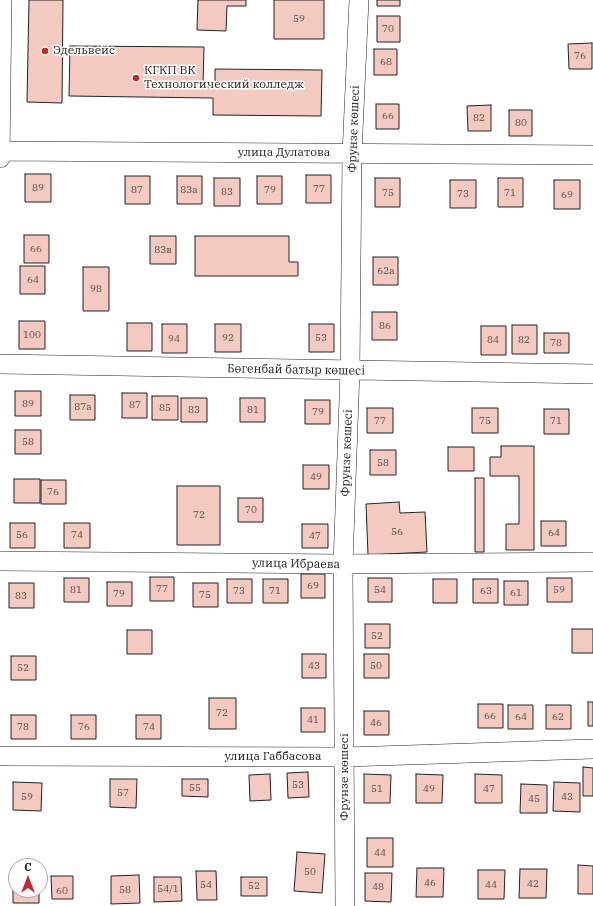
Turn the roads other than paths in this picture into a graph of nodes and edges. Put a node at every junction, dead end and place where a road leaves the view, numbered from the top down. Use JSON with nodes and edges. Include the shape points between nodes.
{"nodes":[{"id":1,"x":359,"y":0,"type":"edge"},
{"id":2,"x":1,"y":6,"type":"edge"},
{"id":3,"x":0,"y":151,"type":"edge"},
{"id":4,"x":352,"y":154,"type":"junction"},
{"id":5,"x":593,"y":155,"type":"edge"},
{"id":6,"x":0,"y":158,"type":"edge"},
{"id":7,"x":0,"y":364,"type":"edge"},
{"id":8,"x":350,"y":371,"type":"junction"},
{"id":9,"x":593,"y":374,"type":"edge"},
{"id":10,"x":0,"y":561,"type":"edge"},
{"id":11,"x":593,"y":562,"type":"edge"},
{"id":12,"x":344,"y":564,"type":"junction"},
{"id":13,"x":593,"y":749,"type":"edge"},
{"id":14,"x":0,"y":756,"type":"edge"},
{"id":15,"x":346,"y":757,"type":"junction"},
{"id":16,"x":345,"y":906,"type":"edge"}],
"edges":[{"from":1,"to":4,"type":"street","name":"Фрунзе көшесі"},
{"from":2,"to":3,"type":"street"},
{"from":3,"to":4,"type":"street","name":"улица Дулатова"},
{"from":3,"to":6,"type":"street"},
{"from":4,"to":5,"type":"street","name":"улица Дулатова"},
{"from":4,"to":8,"type":"street","name":"Фрунзе көшесі"},
{"from":7,"to":8,"type":"street","name":"Бөгенбай батыр көшесі"},
{"from":8,"to":9,"type":"street","name":"Бөгенбай батыр көшесі"},
{"from":8,"to":12,"type":"street","name":"Фрунзе көшесі"},
{"from":10,"to":12,"type":"street","name":"улица Ибраева"},
{"from":11,"to":12,"type":"street","name":"улица Ибраева"},
{"from":12,"to":15,"type":"street","name":"Фрунзе көшесі"},
{"from":13,"to":15,"type":"street","name":"улица Габбасова"},
{"from":14,"to":15,"type":"street","name":"улица Габбасова"},
{"from":15,"to":16,"type":"street","name":"Фрунзе көшесі"}]}
